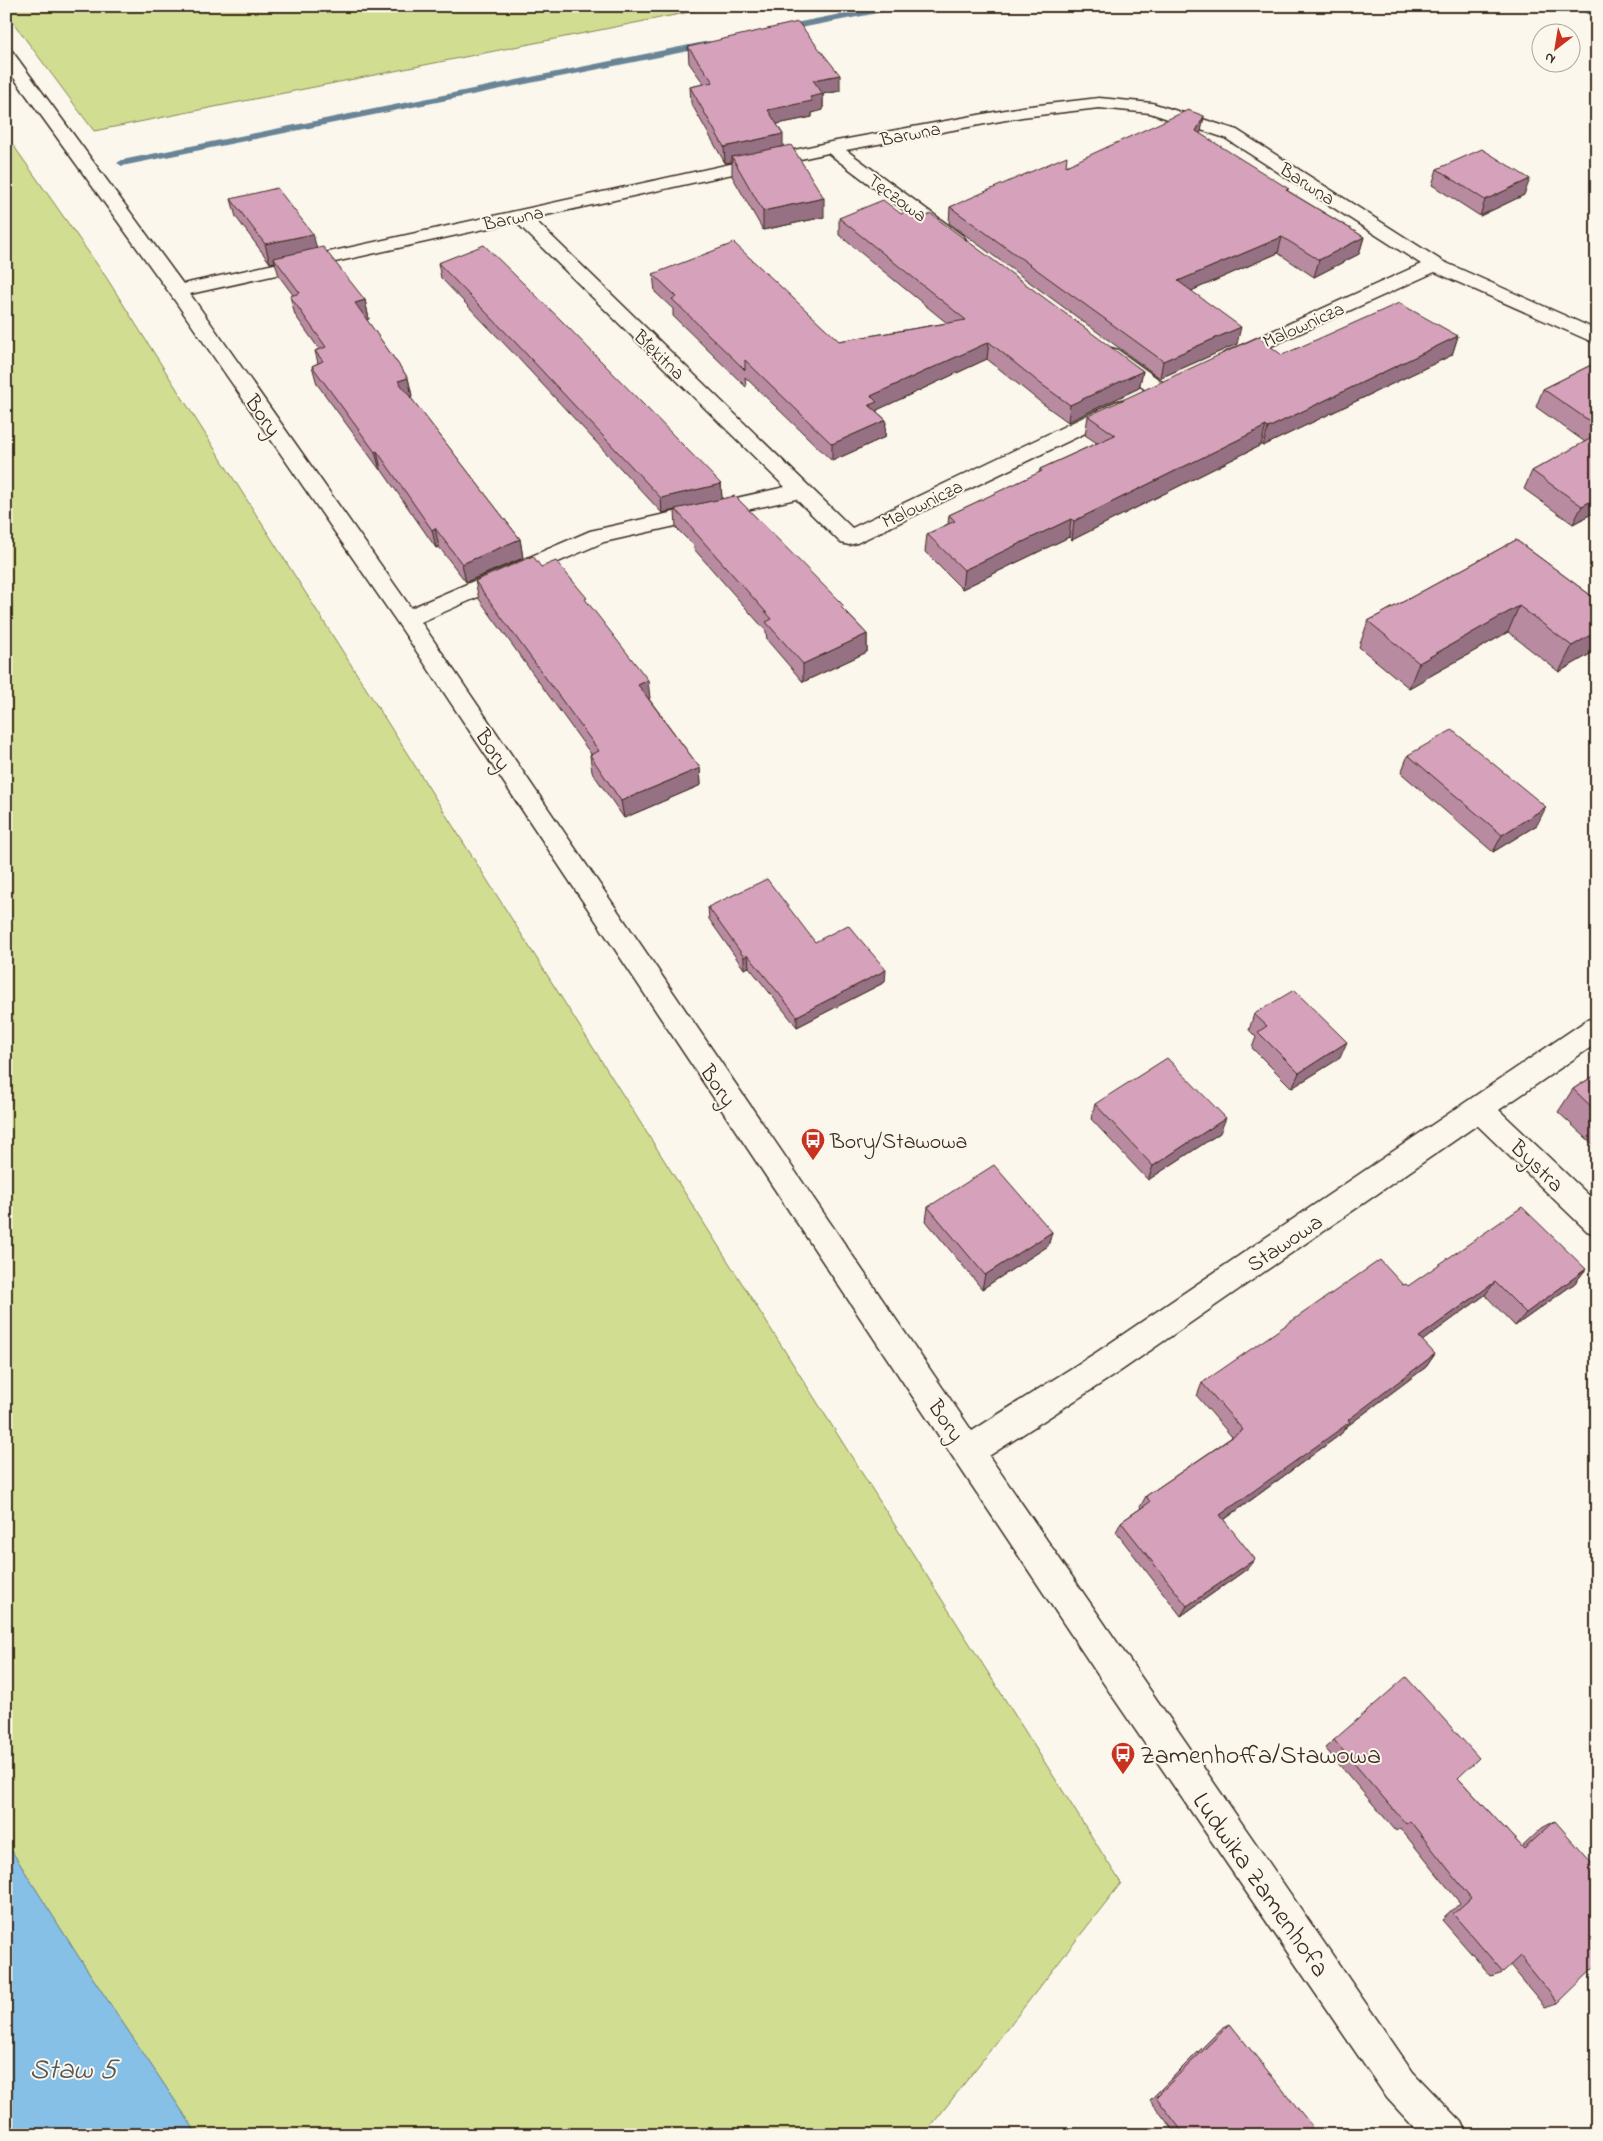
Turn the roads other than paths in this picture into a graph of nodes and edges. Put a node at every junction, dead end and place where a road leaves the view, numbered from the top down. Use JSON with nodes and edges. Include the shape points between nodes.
{"nodes":[{"id":1,"x":6,"y":55,"type":"edge"},
{"id":2,"x":831,"y":148,"type":"junction"},
{"id":3,"x":520,"y":216,"type":"junction"},
{"id":4,"x":967,"y":248,"type":"edge"},
{"id":5,"x":1435,"y":265,"type":"junction"},
{"id":6,"x":178,"y":291,"type":"junction"},
{"id":7,"x":1597,"y":338,"type":"edge"},
{"id":8,"x":1094,"y":342,"type":"edge"},
{"id":9,"x":1212,"y":365,"type":"edge"},
{"id":10,"x":801,"y":491,"type":"junction"},
{"id":11,"x":407,"y":619,"type":"junction"},
{"id":12,"x":1597,"y":1028,"type":"edge"},
{"id":13,"x":1479,"y":1109,"type":"junction"},
{"id":14,"x":1597,"y":1222,"type":"edge"},
{"id":15,"x":969,"y":1452,"type":"junction"},
{"id":16,"x":1448,"y":2135,"type":"edge"}],
"edges":[{"from":1,"to":6,"type":"street","name":"Bory"},
{"from":2,"to":3,"type":"street","name":"Barwna"},
{"from":2,"to":4,"type":"street","name":"Tęczowa"},
{"from":2,"to":5,"type":"street","name":"Barwna","via":[[1022,112],[1099,103],[1152,108],[1231,134]]},
{"from":3,"to":6,"type":"street","name":"Barwna"},
{"from":3,"to":10,"type":"street","name":"Błękitna"},
{"from":5,"to":7,"type":"street","name":"Barwna"},
{"from":5,"to":9,"type":"street","name":"Malownicza"},
{"from":6,"to":11,"type":"street","name":"Bory"},
{"from":8,"to":10,"type":"street","name":"Malownicza","via":[[1167,385],[849,538]]},
{"from":10,"to":11,"type":"street","via":[[598,536]]},
{"from":11,"to":15,"type":"street","name":"Bory"},
{"from":12,"to":13,"type":"street","name":"Stawowa"},
{"from":13,"to":14,"type":"street","name":"Bystra"},
{"from":13,"to":15,"type":"street","name":"Stawowa","via":[[1108,1362]]},
{"from":15,"to":16,"type":"street","name":"Ludwika Zamenhofa","via":[[1400,2085]]}]}
